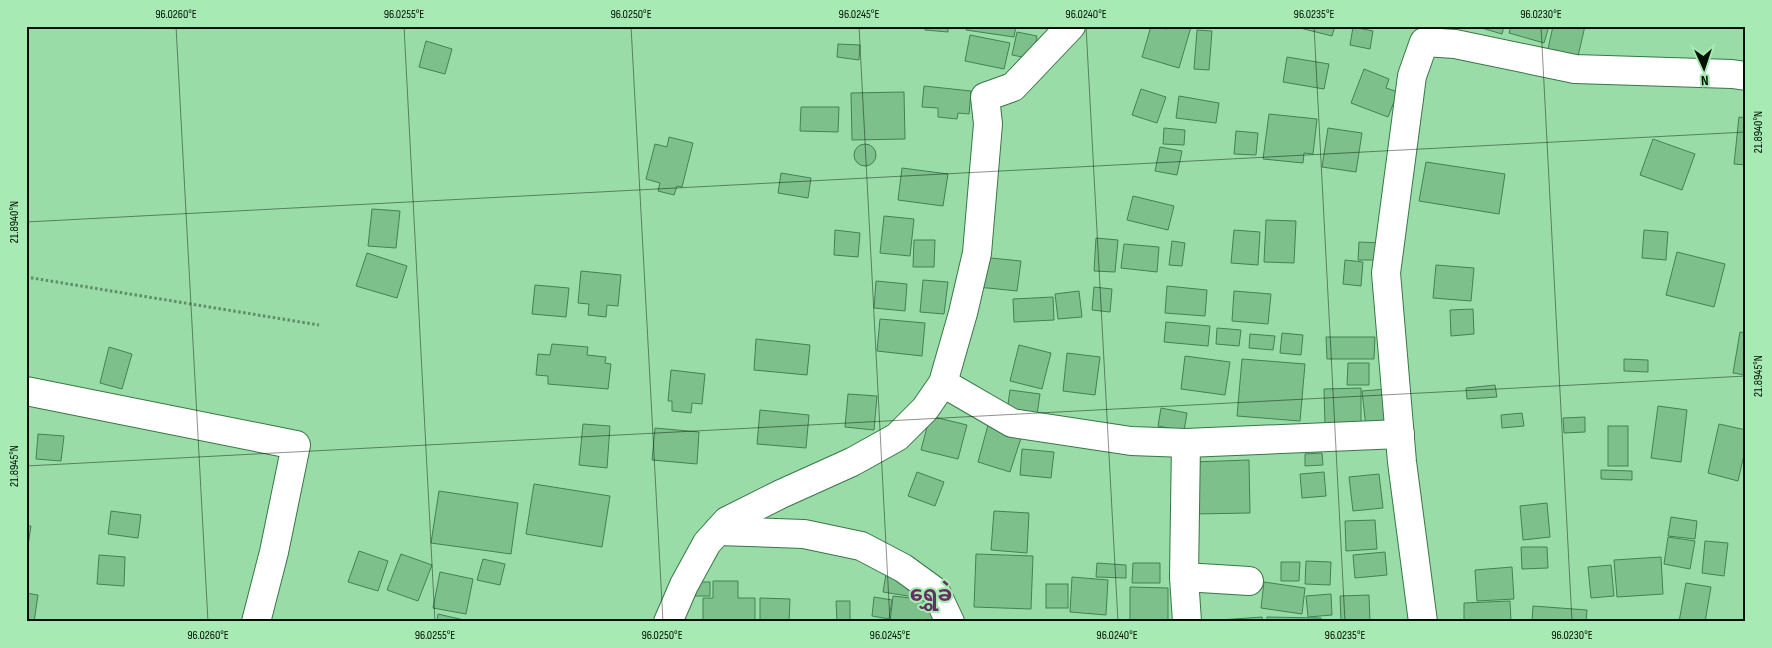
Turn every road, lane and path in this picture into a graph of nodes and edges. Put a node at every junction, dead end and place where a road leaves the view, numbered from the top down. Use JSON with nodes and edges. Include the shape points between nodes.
{"nodes":[{"id":1,"x":1071,"y":26,"type":"edge"},
{"id":2,"x":1746,"y":76,"type":"edge"},
{"id":3,"x":26,"y":277,"type":"edge"},
{"id":4,"x":318,"y":325,"type":"dead end"},
{"id":5,"x":943,"y":383,"type":"junction"},
{"id":6,"x":26,"y":391,"type":"edge"},
{"id":7,"x":1400,"y":434,"type":"junction"},
{"id":8,"x":1186,"y":443,"type":"junction"},
{"id":9,"x":718,"y":531,"type":"junction"},
{"id":10,"x":1184,"y":577,"type":"junction"},
{"id":11,"x":1249,"y":581,"type":"dead end"},
{"id":12,"x":256,"y":622,"type":"edge"},
{"id":13,"x":668,"y":622,"type":"edge"},
{"id":14,"x":950,"y":622,"type":"edge"},
{"id":15,"x":1187,"y":622,"type":"edge"},
{"id":16,"x":1423,"y":622,"type":"edge"}],
"edges":[{"from":1,"to":5,"type":"street","via":[[1013,87],[985,97],[988,124],[977,253]]},
{"from":2,"to":7,"type":"street","via":[[1575,69],[1455,44],[1424,42],[1412,76],[1386,273]]},
{"from":3,"to":4,"type":"path"},
{"from":5,"to":8,"type":"street","via":[[1012,422],[1131,441]]},
{"from":5,"to":9,"type":"street","via":[[925,409],[897,437],[727,521]]},
{"from":6,"to":12,"type":"street","via":[[296,446]]},
{"from":7,"to":8,"type":"street"},
{"from":7,"to":16,"type":"street"},
{"from":8,"to":10,"type":"street"},
{"from":9,"to":13,"type":"street","via":[[707,543]]},
{"from":9,"to":14,"type":"street","via":[[804,534],[860,546],[903,568],[936,592]]},
{"from":10,"to":11,"type":"street"},
{"from":10,"to":15,"type":"street"}]}
